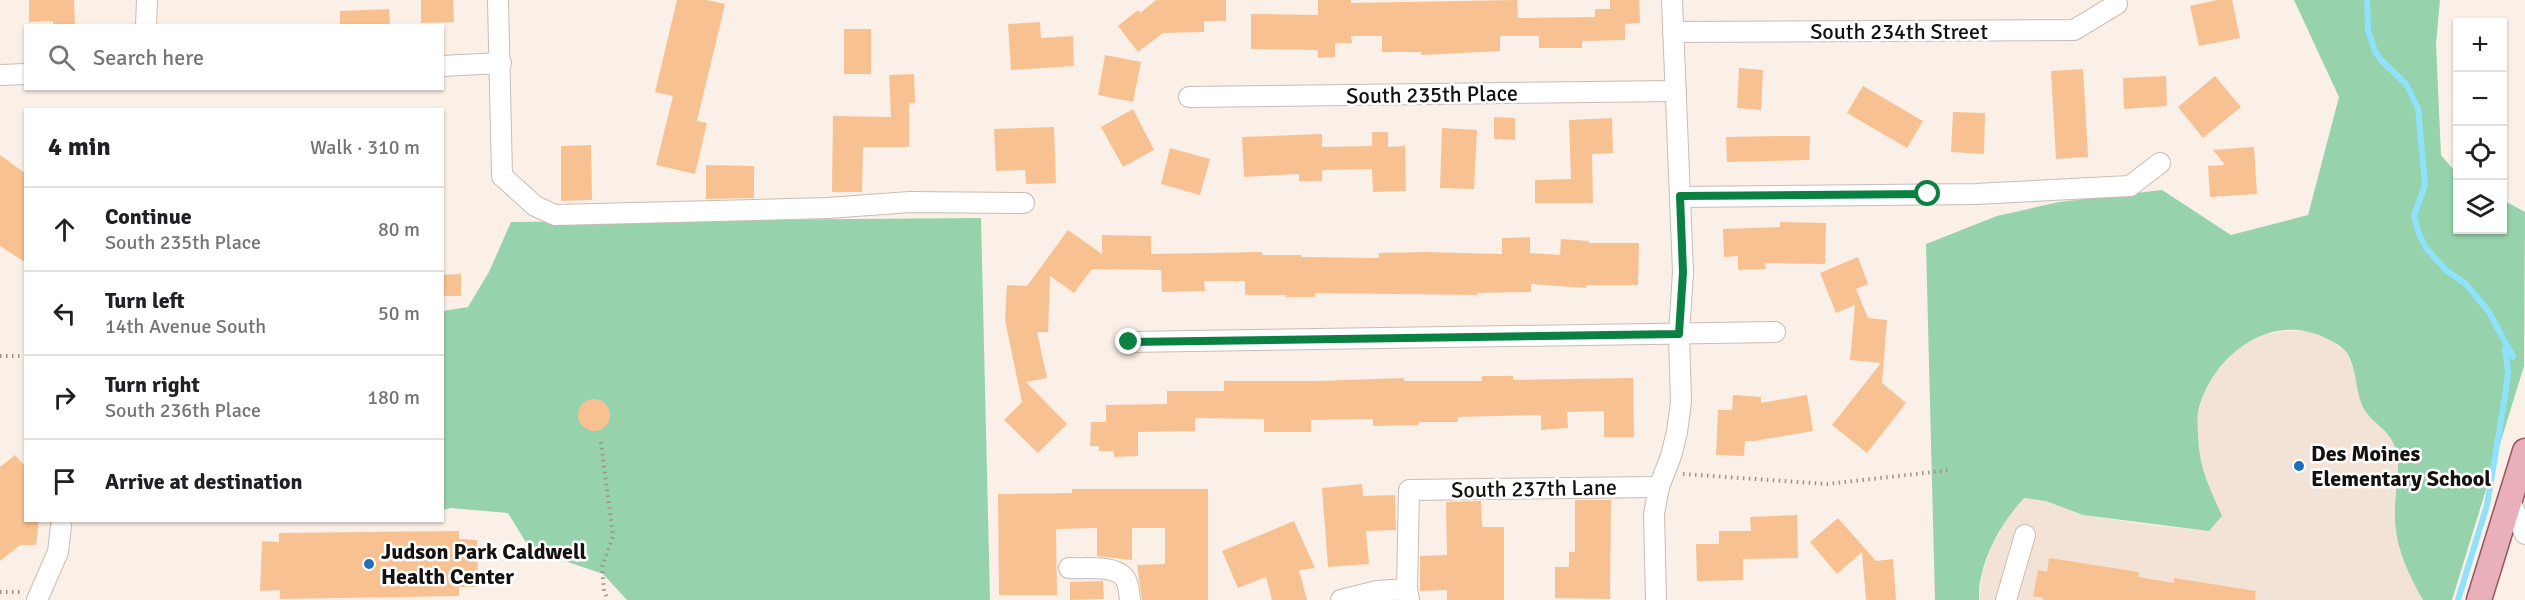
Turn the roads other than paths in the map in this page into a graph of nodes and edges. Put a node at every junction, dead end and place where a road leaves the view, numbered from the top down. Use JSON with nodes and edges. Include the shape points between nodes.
{"nodes":[{"id":1,"x":147,"y":0,"type":"edge"},
{"id":2,"x":498,"y":0,"type":"edge"},
{"id":3,"x":1672,"y":0,"type":"edge"},
{"id":4,"x":2117,"y":4,"type":"dead end"},
{"id":5,"x":146,"y":24,"type":"edge"},
{"id":6,"x":1673,"y":32,"type":"junction"},
{"id":7,"x":501,"y":63,"type":"junction"},
{"id":8,"x":444,"y":66,"type":"edge"},
{"id":9,"x":24,"y":74,"type":"edge"},
{"id":10,"x":0,"y":75,"type":"edge"},
{"id":11,"x":1676,"y":91,"type":"junction"},
{"id":12,"x":1189,"y":97,"type":"dead end"},
{"id":13,"x":2160,"y":163,"type":"dead end"},
{"id":14,"x":1680,"y":196,"type":"junction"},
{"id":15,"x":1024,"y":203,"type":"dead end"},
{"id":16,"x":1776,"y":332,"type":"dead end"},
{"id":17,"x":1679,"y":334,"type":"junction"},
{"id":18,"x":1129,"y":342,"type":"dead end"},
{"id":19,"x":2525,"y":451,"type":"edge"},
{"id":20,"x":1662,"y":480,"type":"junction"},
{"id":21,"x":2510,"y":501,"type":"junction"},
{"id":22,"x":61,"y":526,"type":"dead end"},
{"id":23,"x":2525,"y":534,"type":"edge"},
{"id":24,"x":2025,"y":535,"type":"dead end"},
{"id":25,"x":1069,"y":568,"type":"dead end"},
{"id":26,"x":1408,"y":595,"type":"edge"},
{"id":27,"x":32,"y":596,"type":"edge"},
{"id":28,"x":1130,"y":600,"type":"edge"},
{"id":29,"x":1341,"y":600,"type":"edge"},
{"id":30,"x":1656,"y":600,"type":"edge"},
{"id":31,"x":2006,"y":600,"type":"edge"},
{"id":32,"x":2479,"y":600,"type":"edge"}],
"edges":[{"from":1,"to":5,"type":"street"},
{"from":2,"to":7,"type":"street"},
{"from":3,"to":6,"type":"street"},
{"from":4,"to":6,"type":"street","name":"South 234th Street","via":[[2074,30]]},
{"from":6,"to":11,"type":"street"},
{"from":7,"to":8,"type":"street"},
{"from":7,"to":15,"type":"street","via":[[502,176],[535,206],[555,214],[828,208],[910,202]]},
{"from":9,"to":10,"type":"street"},
{"from":11,"to":12,"type":"street","name":"South 235th Place"},
{"from":11,"to":14,"type":"street"},
{"from":13,"to":14,"type":"street","via":[[2130,186],[1977,194]]},
{"from":14,"to":17,"type":"street","via":[[1683,272]]},
{"from":16,"to":17,"type":"street"},
{"from":17,"to":18,"type":"street"},
{"from":17,"to":20,"type":"street","via":[[1681,402],[1677,432]]},
{"from":19,"to":21,"type":"main road"},
{"from":20,"to":26,"type":"street","name":"South 237th Lane","via":[[1409,490]]},
{"from":20,"to":30,"type":"street","via":[[1654,514]]},
{"from":21,"to":23,"type":"street"},
{"from":21,"to":32,"type":"main road"},
{"from":22,"to":27,"type":"street","via":[[58,552]]},
{"from":24,"to":31,"type":"street"},
{"from":25,"to":28,"type":"street","via":[[1107,569],[1123,576]]},
{"from":26,"to":29,"type":"street","via":[[1377,591]]}]}
